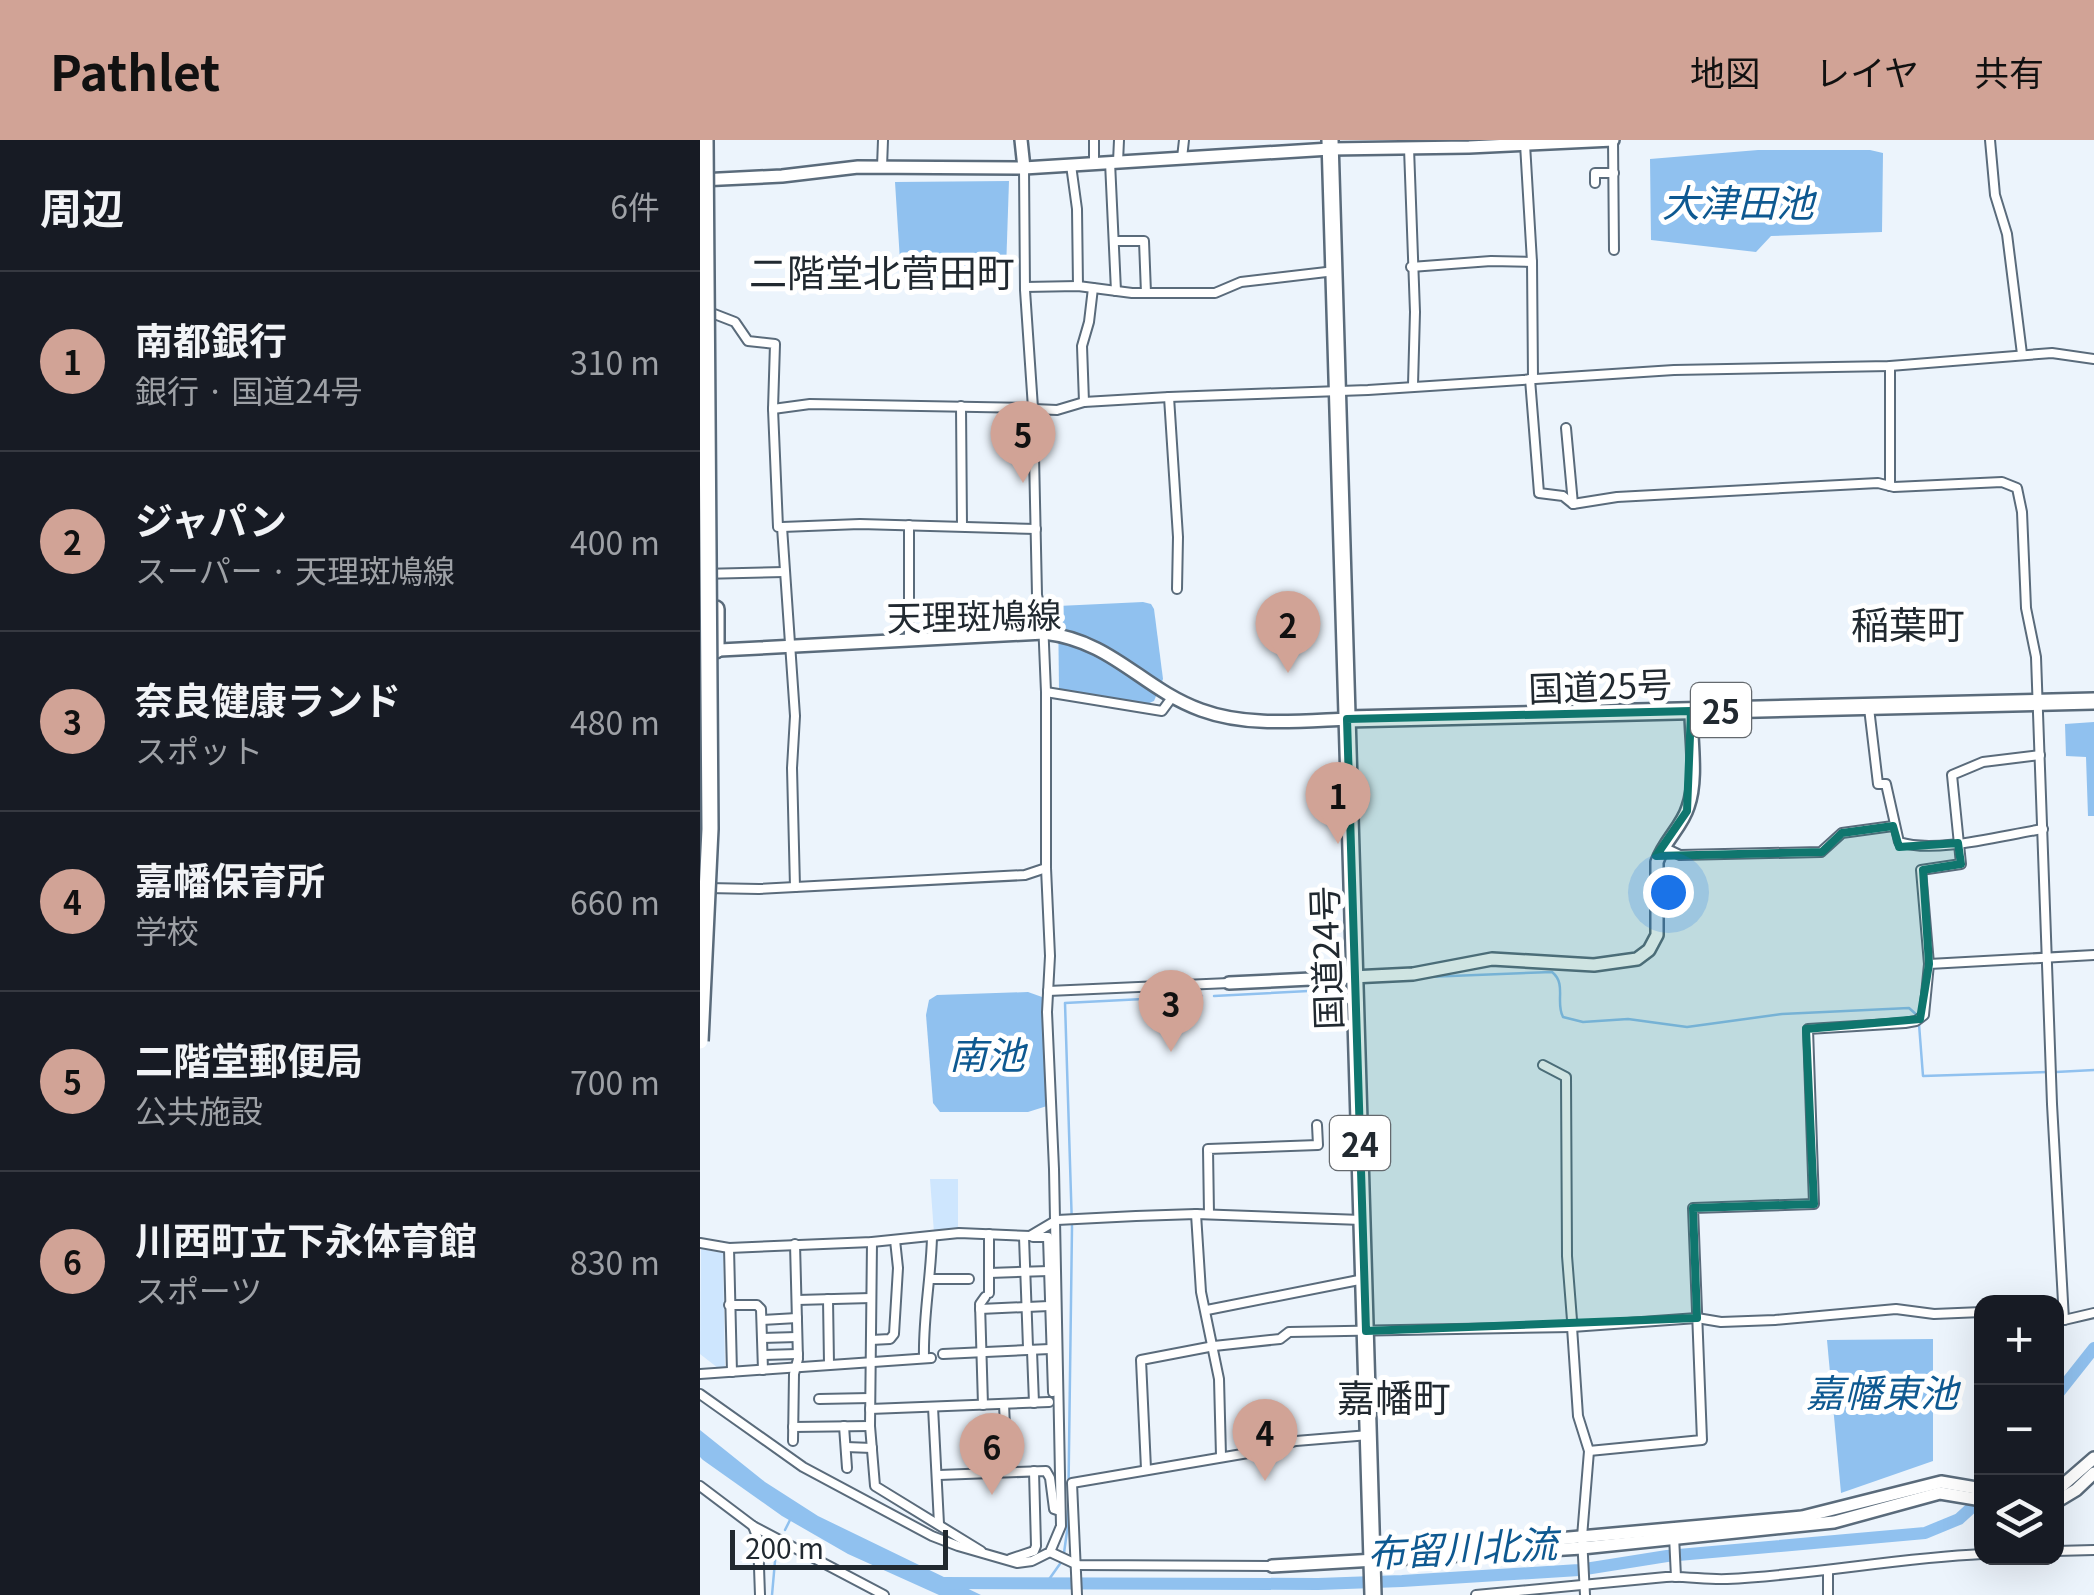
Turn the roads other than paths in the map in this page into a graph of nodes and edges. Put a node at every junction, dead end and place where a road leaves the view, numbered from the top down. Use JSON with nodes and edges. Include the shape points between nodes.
{"nodes":[{"id":1,"x":709,"y":140,"type":"edge"},
{"id":2,"x":883,"y":140,"type":"edge"},
{"id":3,"x":1021,"y":140,"type":"edge"},
{"id":4,"x":1094,"y":140,"type":"edge"},
{"id":5,"x":1119,"y":140,"type":"edge"},
{"id":6,"x":1184,"y":140,"type":"edge"},
{"id":7,"x":1612,"y":140,"type":"edge"},
{"id":8,"x":1990,"y":140,"type":"edge"},
{"id":9,"x":1525,"y":143,"type":"edge"},
{"id":10,"x":1326,"y":145,"type":"edge"},
{"id":11,"x":1282,"y":146,"type":"edge"},
{"id":12,"x":1409,"y":148,"type":"junction"},
{"id":13,"x":1182,"y":158,"type":"junction"},
{"id":14,"x":1114,"y":162,"type":"junction"},
{"id":15,"x":1094,"y":164,"type":"junction"},
{"id":16,"x":1071,"y":165,"type":"junction"},
{"id":17,"x":882,"y":168,"type":"junction"},
{"id":18,"x":1024,"y":168,"type":"junction"},
{"id":19,"x":1614,"y":173,"type":"junction"},
{"id":20,"x":704,"y":180,"type":"edge"},
{"id":21,"x":1596,"y":183,"type":"dead end"},
{"id":22,"x":1116,"y":242,"type":"junction"},
{"id":23,"x":1614,"y":250,"type":"dead end"},
{"id":24,"x":1532,"y":262,"type":"junction"},
{"id":25,"x":1411,"y":267,"type":"junction"},
{"id":26,"x":1335,"y":271,"type":"junction"},
{"id":27,"x":1078,"y":286,"type":"junction"},
{"id":28,"x":1025,"y":287,"type":"junction"},
{"id":29,"x":1092,"y":288,"type":"junction"},
{"id":30,"x":1116,"y":292,"type":"junction"},
{"id":31,"x":1146,"y":293,"type":"junction"},
{"id":32,"x":706,"y":311,"type":"edge"},
{"id":33,"x":2022,"y":354,"type":"junction"},
{"id":34,"x":2094,"y":359,"type":"edge"},
{"id":35,"x":1890,"y":366,"type":"junction"},
{"id":36,"x":1531,"y":379,"type":"junction"},
{"id":37,"x":1414,"y":385,"type":"junction"},
{"id":38,"x":1338,"y":391,"type":"junction"},
{"id":39,"x":1169,"y":396,"type":"junction"},
{"id":40,"x":1084,"y":402,"type":"junction"},
{"id":41,"x":961,"y":406,"type":"junction"},
{"id":42,"x":1033,"y":408,"type":"junction"},
{"id":43,"x":773,"y":409,"type":"junction"},
{"id":44,"x":1566,"y":428,"type":"dead end"},
{"id":45,"x":1890,"y":486,"type":"junction"},
{"id":46,"x":1573,"y":504,"type":"junction"},
{"id":47,"x":909,"y":525,"type":"junction"},
{"id":48,"x":962,"y":526,"type":"junction"},
{"id":49,"x":782,"y":527,"type":"junction"},
{"id":50,"x":1036,"y":529,"type":"junction"},
{"id":51,"x":784,"y":572,"type":"junction"},
{"id":52,"x":708,"y":574,"type":"edge"},
{"id":53,"x":1177,"y":589,"type":"dead end"},
{"id":54,"x":1050,"y":633,"type":"junction"},
{"id":55,"x":908,"y":642,"type":"junction"},
{"id":56,"x":788,"y":646,"type":"junction"},
{"id":57,"x":708,"y":650,"type":"edge"},
{"id":58,"x":1046,"y":692,"type":"junction"},
{"id":59,"x":1168,"y":693,"type":"junction"},
{"id":60,"x":2094,"y":700,"type":"edge"},
{"id":61,"x":2037,"y":702,"type":"junction"},
{"id":62,"x":1869,"y":707,"type":"junction"},
{"id":63,"x":1690,"y":711,"type":"junction"},
{"id":64,"x":1348,"y":719,"type":"junction"},
{"id":65,"x":2040,"y":755,"type":"junction"},
{"id":66,"x":1893,"y":826,"type":"junction"},
{"id":67,"x":2043,"y":829,"type":"junction"},
{"id":68,"x":1958,"y":842,"type":"junction"},
{"id":69,"x":1664,"y":848,"type":"junction"},
{"id":70,"x":1046,"y":868,"type":"junction"},
{"id":71,"x":795,"y":887,"type":"junction"},
{"id":72,"x":700,"y":888,"type":"edge"},
{"id":73,"x":2047,"y":955,"type":"junction"},
{"id":74,"x":2094,"y":955,"type":"edge"},
{"id":75,"x":1929,"y":964,"type":"junction"},
{"id":76,"x":1355,"y":977,"type":"junction"},
{"id":77,"x":1229,"y":983,"type":"joint"},
{"id":78,"x":1048,"y":992,"type":"junction"},
{"id":79,"x":700,"y":1041,"type":"edge"},
{"id":80,"x":1543,"y":1065,"type":"dead end"},
{"id":81,"x":1317,"y":1125,"type":"dead end"},
{"id":82,"x":1196,"y":1214,"type":"junction"},
{"id":83,"x":1209,"y":1214,"type":"junction"},
{"id":84,"x":1362,"y":1220,"type":"junction"},
{"id":85,"x":1050,"y":1223,"type":"junction"},
{"id":86,"x":989,"y":1234,"type":"junction"},
{"id":87,"x":1048,"y":1236,"type":"junction"},
{"id":88,"x":932,"y":1237,"type":"junction"},
{"id":89,"x":1027,"y":1237,"type":"junction"},
{"id":90,"x":894,"y":1240,"type":"junction"},
{"id":91,"x":872,"y":1242,"type":"junction"},
{"id":92,"x":700,"y":1243,"type":"edge"},
{"id":93,"x":795,"y":1244,"type":"junction"},
{"id":94,"x":729,"y":1248,"type":"junction"},
{"id":95,"x":1048,"y":1271,"type":"junction"},
{"id":96,"x":989,"y":1273,"type":"junction"},
{"id":97,"x":1025,"y":1273,"type":"junction"},
{"id":98,"x":930,"y":1278,"type":"junction"},
{"id":99,"x":968,"y":1278,"type":"dead end"},
{"id":100,"x":1365,"y":1279,"type":"junction"},
{"id":101,"x":2059,"y":1295,"type":"edge"},
{"id":102,"x":872,"y":1298,"type":"junction"},
{"id":103,"x":828,"y":1299,"type":"junction"},
{"id":104,"x":797,"y":1300,"type":"junction"},
{"id":105,"x":729,"y":1305,"type":"junction"},
{"id":106,"x":1049,"y":1306,"type":"junction"},
{"id":107,"x":1026,"y":1307,"type":"junction"},
{"id":108,"x":980,"y":1309,"type":"junction"},
{"id":109,"x":1207,"y":1310,"type":"junction"},
{"id":110,"x":1974,"y":1312,"type":"edge"},
{"id":111,"x":2094,"y":1313,"type":"edge"},
{"id":112,"x":797,"y":1318,"type":"junction"},
{"id":113,"x":1697,"y":1318,"type":"junction"},
{"id":114,"x":2064,"y":1319,"type":"edge"},
{"id":115,"x":762,"y":1320,"type":"junction"},
{"id":116,"x":1574,"y":1326,"type":"junction"},
{"id":117,"x":1366,"y":1332,"type":"junction"},
{"id":118,"x":797,"y":1337,"type":"junction"},
{"id":119,"x":762,"y":1338,"type":"junction"},
{"id":120,"x":872,"y":1340,"type":"junction"},
{"id":121,"x":1214,"y":1346,"type":"junction"},
{"id":122,"x":1030,"y":1349,"type":"junction"},
{"id":123,"x":1050,"y":1349,"type":"junction"},
{"id":124,"x":981,"y":1350,"type":"junction"},
{"id":125,"x":798,"y":1354,"type":"junction"},
{"id":126,"x":943,"y":1354,"type":"dead end"},
{"id":127,"x":762,"y":1355,"type":"junction"},
{"id":128,"x":870,"y":1360,"type":"junction"},
{"id":129,"x":830,"y":1364,"type":"junction"},
{"id":130,"x":796,"y":1368,"type":"junction"},
{"id":131,"x":763,"y":1370,"type":"junction"},
{"id":132,"x":732,"y":1372,"type":"junction"},
{"id":133,"x":700,"y":1374,"type":"edge"},
{"id":134,"x":700,"y":1394,"type":"edge"},
{"id":135,"x":1057,"y":1394,"type":"junction"},
{"id":136,"x":819,"y":1398,"type":"dead end"},
{"id":137,"x":870,"y":1398,"type":"junction"},
{"id":138,"x":1049,"y":1402,"type":"dead end"},
{"id":139,"x":1034,"y":1403,"type":"junction"},
{"id":140,"x":983,"y":1404,"type":"junction"},
{"id":141,"x":1004,"y":1404,"type":"junction"},
{"id":142,"x":933,"y":1407,"type":"junction"},
{"id":143,"x":870,"y":1409,"type":"junction"},
{"id":144,"x":794,"y":1426,"type":"junction"},
{"id":145,"x":844,"y":1426,"type":"junction"},
{"id":146,"x":870,"y":1426,"type":"junction"},
{"id":147,"x":1369,"y":1435,"type":"junction"},
{"id":148,"x":793,"y":1440,"type":"dead end"},
{"id":149,"x":846,"y":1448,"type":"junction"},
{"id":150,"x":872,"y":1448,"type":"junction"},
{"id":151,"x":1589,"y":1451,"type":"junction"},
{"id":152,"x":1221,"y":1456,"type":"junction"},
{"id":153,"x":2094,"y":1458,"type":"edge"},
{"id":154,"x":847,"y":1468,"type":"dead end"},
{"id":155,"x":1146,"y":1469,"type":"junction"},
{"id":156,"x":1007,"y":1472,"type":"junction"},
{"id":157,"x":1034,"y":1472,"type":"junction"},
{"id":158,"x":2094,"y":1473,"type":"edge"},
{"id":159,"x":939,"y":1475,"type":"junction"},
{"id":160,"x":2064,"y":1484,"type":"edge"},
{"id":161,"x":700,"y":1486,"type":"edge"},
{"id":162,"x":1974,"y":1490,"type":"edge"},
{"id":163,"x":2064,"y":1497,"type":"edge"},
{"id":164,"x":1060,"y":1511,"type":"junction"},
{"id":165,"x":939,"y":1524,"type":"junction"},
{"id":166,"x":753,"y":1526,"type":"junction"},
{"id":167,"x":1068,"y":1529,"type":"junction"},
{"id":168,"x":1674,"y":1538,"type":"junction"},
{"id":169,"x":1582,"y":1546,"type":"junction"},
{"id":170,"x":2094,"y":1550,"type":"edge"},
{"id":171,"x":2064,"y":1552,"type":"edge"},
{"id":172,"x":984,"y":1554,"type":"junction"},
{"id":173,"x":1053,"y":1554,"type":"junction"},
{"id":174,"x":1974,"y":1554,"type":"edge"},
{"id":175,"x":1006,"y":1560,"type":"junction"},
{"id":176,"x":1372,"y":1564,"type":"junction"},
{"id":177,"x":1272,"y":1566,"type":"joint"},
{"id":178,"x":1078,"y":1568,"type":"junction"},
{"id":179,"x":1828,"y":1571,"type":"junction"},
{"id":180,"x":1676,"y":1575,"type":"junction"},
{"id":181,"x":1584,"y":1588,"type":"edge"},
{"id":182,"x":1373,"y":1593,"type":"edge"},
{"id":183,"x":760,"y":1595,"type":"edge"},
{"id":184,"x":884,"y":1595,"type":"edge"},
{"id":185,"x":1077,"y":1595,"type":"edge"},
{"id":186,"x":1476,"y":1595,"type":"edge"},
{"id":187,"x":1828,"y":1595,"type":"edge"}],
"edges":[{"from":1,"to":20,"type":"highway"},
{"from":1,"to":79,"type":"highway","bridge":true,"via":[[710,829]]},
{"from":2,"to":17,"type":"street"},
{"from":3,"to":18,"type":"street"},
{"from":4,"to":15,"type":"street"},
{"from":5,"to":14,"type":"street"},
{"from":6,"to":13,"type":"street"},
{"from":7,"to":9,"type":"street"},
{"from":7,"to":19,"type":"street"},
{"from":8,"to":33,"type":"street"},
{"from":9,"to":12,"type":"street"},
{"from":9,"to":24,"type":"street"},
{"from":10,"to":11,"type":"street"},
{"from":10,"to":12,"type":"street"},
{"from":10,"to":26,"type":"highway","name":"国道24号","number":"24"},
{"from":11,"to":13,"type":"street"},
{"from":12,"to":25,"type":"street"},
{"from":13,"to":14,"type":"street"},
{"from":14,"to":15,"type":"street"},
{"from":14,"to":22,"type":"street"},
{"from":15,"to":16,"type":"street"},
{"from":16,"to":18,"type":"street"},
{"from":16,"to":27,"type":"street"},
{"from":17,"to":18,"type":"street"},
{"from":17,"to":20,"type":"street"},
{"from":18,"to":28,"type":"street"},
{"from":19,"to":21,"type":"street","via":[[1595,174]]},
{"from":19,"to":23,"type":"street"},
{"from":20,"to":32,"type":"highway"},
{"from":22,"to":30,"type":"street"},
{"from":22,"to":31,"type":"street","via":[[1144,242]]},
{"from":24,"to":25,"type":"street"},
{"from":24,"to":36,"type":"street"},
{"from":25,"to":37,"type":"street"},
{"from":26,"to":31,"type":"street","via":[[1241,282],[1215,293]]},
{"from":26,"to":38,"type":"highway","name":"国道24号","number":"24"},
{"from":27,"to":28,"type":"street"},
{"from":27,"to":29,"type":"street"},
{"from":28,"to":42,"type":"street"},
{"from":29,"to":30,"type":"street"},
{"from":29,"to":40,"type":"street","via":[[1082,346]]},
{"from":30,"to":31,"type":"street"},
{"from":32,"to":43,"type":"street","via":[[735,322],[748,340],[775,344]]},
{"from":32,"to":52,"type":"highway"},
{"from":33,"to":34,"type":"street"},
{"from":33,"to":35,"type":"street"},
{"from":35,"to":36,"type":"street"},
{"from":35,"to":45,"type":"street"},
{"from":36,"to":37,"type":"street"},
{"from":36,"to":46,"type":"street","via":[[1539,492]]},
{"from":37,"to":38,"type":"street"},
{"from":38,"to":39,"type":"street"},
{"from":38,"to":64,"type":"highway","name":"国道24号","number":"24"},
{"from":39,"to":40,"type":"street"},
{"from":39,"to":53,"type":"street"},
{"from":40,"to":42,"type":"street"},
{"from":41,"to":42,"type":"street"},
{"from":41,"to":43,"type":"street"},
{"from":41,"to":48,"type":"street"},
{"from":42,"to":50,"type":"street"},
{"from":43,"to":49,"type":"street"},
{"from":44,"to":46,"type":"street"},
{"from":45,"to":46,"type":"street","via":[[1617,496]]},
{"from":45,"to":61,"type":"street","via":[[2002,482],[2017,488]]},
{"from":47,"to":48,"type":"street"},
{"from":47,"to":49,"type":"street"},
{"from":47,"to":55,"type":"street"},
{"from":48,"to":50,"type":"street"},
{"from":49,"to":51,"type":"street"},
{"from":50,"to":54,"type":"street","via":[[1037,594]]},
{"from":51,"to":52,"type":"street"},
{"from":51,"to":56,"type":"street"},
{"from":52,"to":57,"type":"highway"},
{"from":54,"to":55,"type":"street","name":"天理斑鳩線"},
{"from":54,"to":58,"type":"street"},
{"from":54,"to":59,"type":"street","name":"天理斑鳩線","via":[[1102,649]]},
{"from":55,"to":56,"type":"street","name":"天理斑鳩線"},
{"from":56,"to":57,"type":"street","name":"天理斑鳩線"},
{"from":56,"to":71,"type":"street"},
{"from":58,"to":59,"type":"street","via":[[1162,710]]},
{"from":58,"to":70,"type":"street"},
{"from":59,"to":64,"type":"street","name":"天理斑鳩線","via":[[1228,718]]},
{"from":60,"to":61,"type":"highway","name":"国道25号","number":"25"},
{"from":61,"to":62,"type":"highway","name":"国道25号","number":"25"},
{"from":61,"to":65,"type":"street"},
{"from":62,"to":63,"type":"highway","name":"国道25号","number":"25"},
{"from":62,"to":66,"type":"street","via":[[1878,784],[1886,784]]},
{"from":63,"to":64,"type":"highway","name":"国道25号","number":"25"},
{"from":63,"to":69,"type":"street","via":[[1692,794]]},
{"from":64,"to":76,"type":"highway","name":"国道24号","number":"24"},
{"from":65,"to":67,"type":"street"},
{"from":65,"to":68,"type":"street","via":[[1983,762],[1952,775]]},
{"from":66,"to":68,"type":"street","via":[[1899,842],[1911,846]]},
{"from":66,"to":69,"type":"street","via":[[1842,833],[1821,852],[1680,855]]},
{"from":67,"to":68,"type":"street"},
{"from":67,"to":73,"type":"street"},
{"from":68,"to":75,"type":"street","via":[[1960,864],[1922,870]]},
{"from":69,"to":76,"type":"street","via":[[1657,862],[1657,935],[1637,959],[1594,965],[1492,959]]},
{"from":70,"to":71,"type":"street","via":[[1024,875]]},
{"from":70,"to":78,"type":"street"},
{"from":71,"to":72,"type":"street"},
{"from":73,"to":74,"type":"street"},
{"from":73,"to":75,"type":"street"},
{"from":73,"to":101,"type":"street"},
{"from":75,"to":113,"type":"street","via":[[1920,1019],[1808,1029],[1814,1204],[1694,1208]]},
{"from":76,"to":77,"type":"street"},
{"from":76,"to":84,"type":"highway","name":"国道24号","number":"24"},
{"from":77,"to":78,"type":"street"},
{"from":78,"to":85,"type":"street"},
{"from":80,"to":116,"type":"street","via":[[1566,1076]]},
{"from":81,"to":83,"type":"street","via":[[1318,1145],[1208,1148]]},
{"from":82,"to":83,"type":"street"},
{"from":82,"to":85,"type":"street"},
{"from":82,"to":109,"type":"street"},
{"from":83,"to":84,"type":"street"},
{"from":84,"to":100,"type":"highway","name":"国道24号","number":"24"},
{"from":85,"to":87,"type":"street"},
{"from":85,"to":89,"type":"street"},
{"from":85,"to":135,"type":"street"},
{"from":86,"to":88,"type":"street"},
{"from":86,"to":89,"type":"street"},
{"from":86,"to":96,"type":"street"},
{"from":87,"to":89,"type":"street"},
{"from":87,"to":95,"type":"street"},
{"from":88,"to":90,"type":"street"},
{"from":88,"to":98,"type":"street"},
{"from":89,"to":97,"type":"street"},
{"from":90,"to":91,"type":"street"},
{"from":90,"to":120,"type":"street","via":[[894,1334]]},
{"from":91,"to":93,"type":"street"},
{"from":91,"to":102,"type":"street"},
{"from":92,"to":94,"type":"street"},
{"from":93,"to":94,"type":"street"},
{"from":93,"to":104,"type":"street"},
{"from":94,"to":105,"type":"street"},
{"from":95,"to":97,"type":"street"},
{"from":95,"to":106,"type":"street"},
{"from":96,"to":97,"type":"street"},
{"from":96,"to":108,"type":"street"},
{"from":97,"to":107,"type":"street"},
{"from":98,"to":99,"type":"street"},
{"from":98,"to":128,"type":"street","via":[[922,1332],[928,1357]]},
{"from":100,"to":109,"type":"street"},
{"from":100,"to":117,"type":"highway","name":"国道24号","number":"24"},
{"from":102,"to":103,"type":"street"},
{"from":102,"to":120,"type":"street"},
{"from":103,"to":104,"type":"street"},
{"from":103,"to":129,"type":"street"},
{"from":104,"to":112,"type":"street"},
{"from":105,"to":115,"type":"street","via":[[757,1304]]},
{"from":105,"to":132,"type":"street"},
{"from":106,"to":107,"type":"street"},
{"from":106,"to":123,"type":"street"},
{"from":107,"to":108,"type":"street"},
{"from":107,"to":122,"type":"street"},
{"from":108,"to":124,"type":"street"},
{"from":109,"to":121,"type":"street"},
{"from":110,"to":113,"type":"street"},
{"from":111,"to":114,"type":"street"},
{"from":112,"to":115,"type":"street"},
{"from":112,"to":118,"type":"street"},
{"from":113,"to":116,"type":"street"},
{"from":113,"to":151,"type":"street","via":[[1702,1440]]},
{"from":115,"to":119,"type":"street"},
{"from":116,"to":117,"type":"street"},
{"from":116,"to":151,"type":"street","via":[[1578,1416]]},
{"from":117,"to":121,"type":"street","via":[[1290,1332],[1280,1339]]},
{"from":117,"to":147,"type":"highway","name":"国道24号","number":"24"},
{"from":118,"to":119,"type":"street"},
{"from":118,"to":125,"type":"street"},
{"from":119,"to":127,"type":"street"},
{"from":120,"to":128,"type":"street"},
{"from":121,"to":152,"type":"street"},
{"from":121,"to":155,"type":"street","via":[[1140,1360]]},
{"from":122,"to":123,"type":"street"},
{"from":122,"to":124,"type":"street"},
{"from":122,"to":139,"type":"street"},
{"from":123,"to":135,"type":"street"},
{"from":124,"to":126,"type":"street"},
{"from":124,"to":140,"type":"street"},
{"from":125,"to":127,"type":"street"},
{"from":125,"to":130,"type":"street"},
{"from":127,"to":131,"type":"street"},
{"from":128,"to":129,"type":"street"},
{"from":128,"to":137,"type":"street"},
{"from":129,"to":130,"type":"street"},
{"from":130,"to":131,"type":"street"},
{"from":130,"to":144,"type":"street"},
{"from":131,"to":132,"type":"street"},
{"from":132,"to":133,"type":"street"},
{"from":134,"to":172,"type":"street","via":[[803,1467],[932,1536]]},
{"from":135,"to":164,"type":"street"},
{"from":136,"to":137,"type":"street"},
{"from":137,"to":143,"type":"street"},
{"from":138,"to":139,"type":"street"},
{"from":139,"to":141,"type":"street"},
{"from":140,"to":141,"type":"street"},
{"from":140,"to":142,"type":"street"},
{"from":141,"to":156,"type":"street"},
{"from":142,"to":143,"type":"street"},
{"from":142,"to":159,"type":"street"},
{"from":143,"to":146,"type":"street"},
{"from":144,"to":145,"type":"street"},
{"from":144,"to":148,"type":"street"},
{"from":145,"to":146,"type":"street"},
{"from":145,"to":149,"type":"street"},
{"from":146,"to":150,"type":"street"},
{"from":147,"to":152,"type":"street"},
{"from":147,"to":176,"type":"highway","name":"国道24号","number":"24"},
{"from":149,"to":150,"type":"street"},
{"from":149,"to":154,"type":"street"},
{"from":150,"to":165,"type":"street","via":[[875,1486]]},
{"from":151,"to":169,"type":"street"},
{"from":152,"to":155,"type":"street"},
{"from":153,"to":160,"type":"street"},
{"from":155,"to":167,"type":"street","via":[[1072,1483]]},
{"from":156,"to":157,"type":"street"},
{"from":156,"to":159,"type":"street"},
{"from":157,"to":164,"type":"street","via":[[1046,1471],[1054,1509]]},
{"from":157,"to":175,"type":"street","via":[[1036,1546]]},
{"from":158,"to":163,"type":"street"},
{"from":159,"to":165,"type":"street"},
{"from":161,"to":166,"type":"street"},
{"from":162,"to":168,"type":"street","via":[[1834,1522]]},
{"from":164,"to":167,"type":"street"},
{"from":165,"to":172,"type":"street"},
{"from":166,"to":183,"type":"street"},
{"from":166,"to":184,"type":"street"},
{"from":167,"to":173,"type":"street"},
{"from":167,"to":178,"type":"street"},
{"from":168,"to":169,"type":"street"},
{"from":168,"to":180,"type":"street"},
{"from":169,"to":176,"type":"street"},
{"from":169,"to":181,"type":"street"},
{"from":170,"to":171,"type":"street"},
{"from":172,"to":175,"type":"street"},
{"from":173,"to":175,"type":"street"},
{"from":173,"to":178,"type":"street"},
{"from":174,"to":179,"type":"street"},
{"from":176,"to":177,"type":"street"},
{"from":176,"to":182,"type":"highway","name":"国道24号","number":"24"},
{"from":177,"to":178,"type":"street"},
{"from":178,"to":185,"type":"street"},
{"from":179,"to":180,"type":"street","via":[[1722,1580]]},
{"from":179,"to":187,"type":"street"},
{"from":180,"to":181,"type":"street"},
{"from":181,"to":186,"type":"street"}]}
